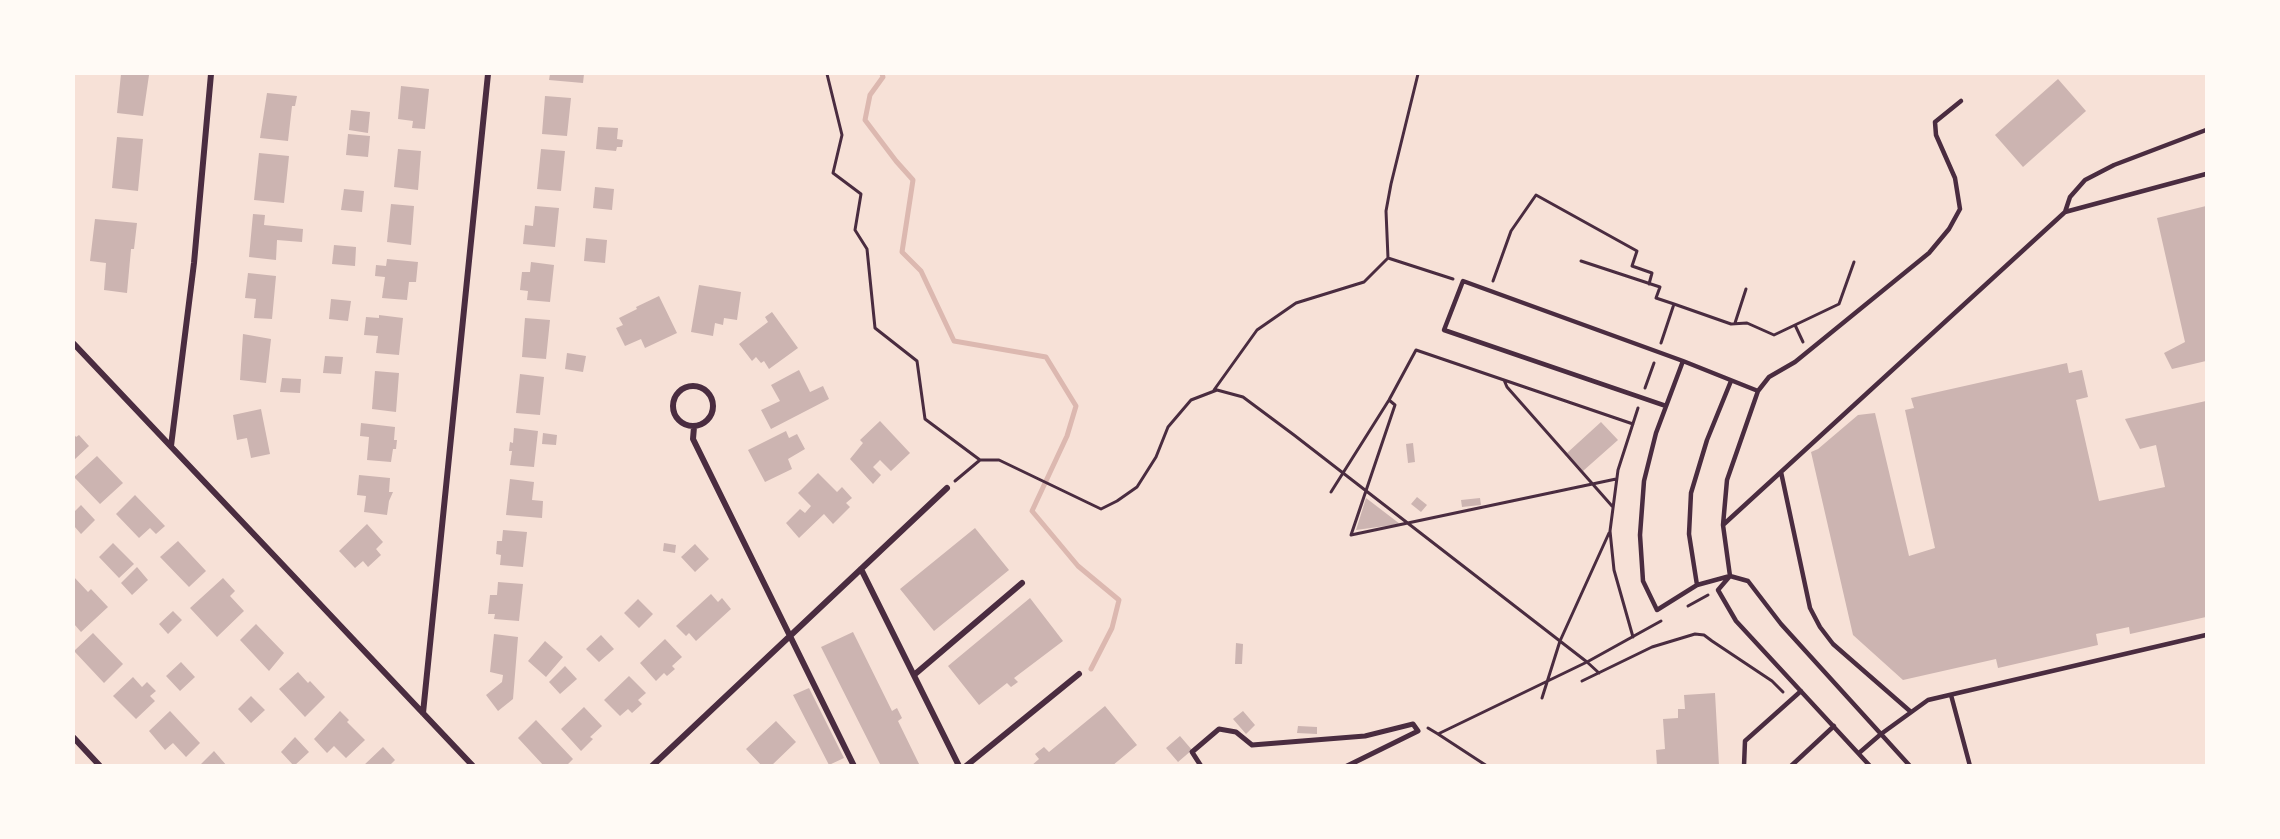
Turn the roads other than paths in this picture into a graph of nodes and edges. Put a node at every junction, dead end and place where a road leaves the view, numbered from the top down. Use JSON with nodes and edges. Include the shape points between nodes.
{"nodes":[{"id":1,"x":211,"y":74,"type":"edge"},
{"id":2,"x":488,"y":74,"type":"edge"},
{"id":3,"x":1961,"y":101,"type":"dead end"},
{"id":4,"x":2206,"y":130,"type":"edge"},
{"id":5,"x":2206,"y":174,"type":"edge"},
{"id":6,"x":2065,"y":212,"type":"junction"},
{"id":7,"x":74,"y":344,"type":"edge"},
{"id":8,"x":1683,"y":361,"type":"junction"},
{"id":9,"x":1731,"y":381,"type":"junction"},
{"id":10,"x":1758,"y":391,"type":"junction"},
{"id":11,"x":1666,"y":406,"type":"junction"},
{"id":12,"x":694,"y":427,"type":"junction"},
{"id":13,"x":171,"y":446,"type":"junction"},
{"id":14,"x":1781,"y":472,"type":"junction"},
{"id":15,"x":948,"y":487,"type":"road end"},
{"id":16,"x":1723,"y":525,"type":"junction"},
{"id":17,"x":861,"y":569,"type":"junction"},
{"id":18,"x":1730,"y":576,"type":"junction"},
{"id":19,"x":1022,"y":583,"type":"dead end"},
{"id":20,"x":1697,"y":585,"type":"junction"},
{"id":21,"x":2206,"y":635,"type":"edge"},
{"id":22,"x":790,"y":636,"type":"junction"},
{"id":23,"x":1079,"y":674,"type":"dead end"},
{"id":24,"x":914,"y":675,"type":"junction"},
{"id":25,"x":1801,"y":691,"type":"junction"},
{"id":26,"x":1951,"y":694,"type":"junction"},
{"id":27,"x":423,"y":712,"type":"junction"},
{"id":28,"x":1911,"y":712,"type":"junction"},
{"id":29,"x":1833,"y":726,"type":"junction"},
{"id":30,"x":1881,"y":734,"type":"junction"},
{"id":31,"x":74,"y":738,"type":"edge"},
{"id":32,"x":1859,"y":753,"type":"junction"},
{"id":33,"x":1867,"y":764,"type":"edge"},
{"id":34,"x":100,"y":765,"type":"edge"},
{"id":35,"x":473,"y":765,"type":"edge"},
{"id":36,"x":652,"y":765,"type":"edge"},
{"id":37,"x":854,"y":765,"type":"edge"},
{"id":38,"x":959,"y":765,"type":"edge"},
{"id":39,"x":966,"y":765,"type":"edge"},
{"id":40,"x":1202,"y":765,"type":"edge"},
{"id":41,"x":1347,"y":765,"type":"edge"},
{"id":42,"x":1744,"y":765,"type":"edge"},
{"id":43,"x":1791,"y":765,"type":"edge"},
{"id":44,"x":1910,"y":765,"type":"edge"},
{"id":45,"x":1970,"y":765,"type":"edge"}],
"edges":[{"from":1,"to":13,"type":"street","via":[[194,263]]},
{"from":2,"to":27,"type":"street"},
{"from":3,"to":10,"type":"lane","via":[[1935,122],[1936,135],[1955,178],[1960,209],[1949,229],[1929,253],[1808,351],[1769,377]]},
{"from":4,"to":6,"type":"lane","via":[[2085,180],[2070,197]]},
{"from":5,"to":6,"type":"lane"},
{"from":6,"to":14,"type":"lane"},
{"from":7,"to":13,"type":"street"},
{"from":8,"to":9,"type":"lane"},
{"from":8,"to":11,"type":"lane"},
{"from":8,"to":11,"type":"lane","via":[[1462,281],[1444,330]]},
{"from":9,"to":10,"type":"lane"},
{"from":9,"to":20,"type":"lane","via":[[1691,494],[1689,534]]},
{"from":10,"to":16,"type":"lane","via":[[1727,480]]},
{"from":11,"to":20,"type":"lane","via":[[1644,482],[1640,535],[1643,581],[1657,610]]},
{"from":12,"to":12,"type":"street","via":[[711,415],[713,401],[705,389],[691,386],[678,392],[672,404],[680,423]]},
{"from":12,"to":22,"type":"street","via":[[693,439]]},
{"from":13,"to":27,"type":"street"},
{"from":14,"to":16,"type":"lane"},
{"from":14,"to":28,"type":"lane","via":[[1810,608],[1820,627],[1833,644]]},
{"from":15,"to":17,"type":"street"},
{"from":16,"to":18,"type":"lane"},
{"from":17,"to":22,"type":"street"},
{"from":17,"to":24,"type":"street"},
{"from":18,"to":20,"type":"lane"},
{"from":18,"to":25,"type":"lane","via":[[1718,590],[1736,621]]},
{"from":18,"to":30,"type":"lane","via":[[1748,581],[1781,624]]},
{"from":19,"to":24,"type":"street"},
{"from":21,"to":26,"type":"lane"},
{"from":22,"to":36,"type":"street"},
{"from":22,"to":37,"type":"street"},
{"from":23,"to":39,"type":"street"},
{"from":24,"to":38,"type":"street"},
{"from":25,"to":29,"type":"lane"},
{"from":25,"to":42,"type":"lane","via":[[1745,741]]},
{"from":26,"to":28,"type":"lane","via":[[1928,700]]},
{"from":26,"to":45,"type":"lane"},
{"from":27,"to":35,"type":"street"},
{"from":28,"to":30,"type":"lane"},
{"from":29,"to":32,"type":"lane"},
{"from":29,"to":43,"type":"lane"},
{"from":30,"to":32,"type":"lane"},
{"from":30,"to":44,"type":"lane"},
{"from":31,"to":34,"type":"street"},
{"from":32,"to":33,"type":"lane"},
{"from":40,"to":41,"type":"street","via":[[1192,752],[1219,729],[1236,732],[1252,745],[1365,736],[1413,724],[1418,731]]}]}
